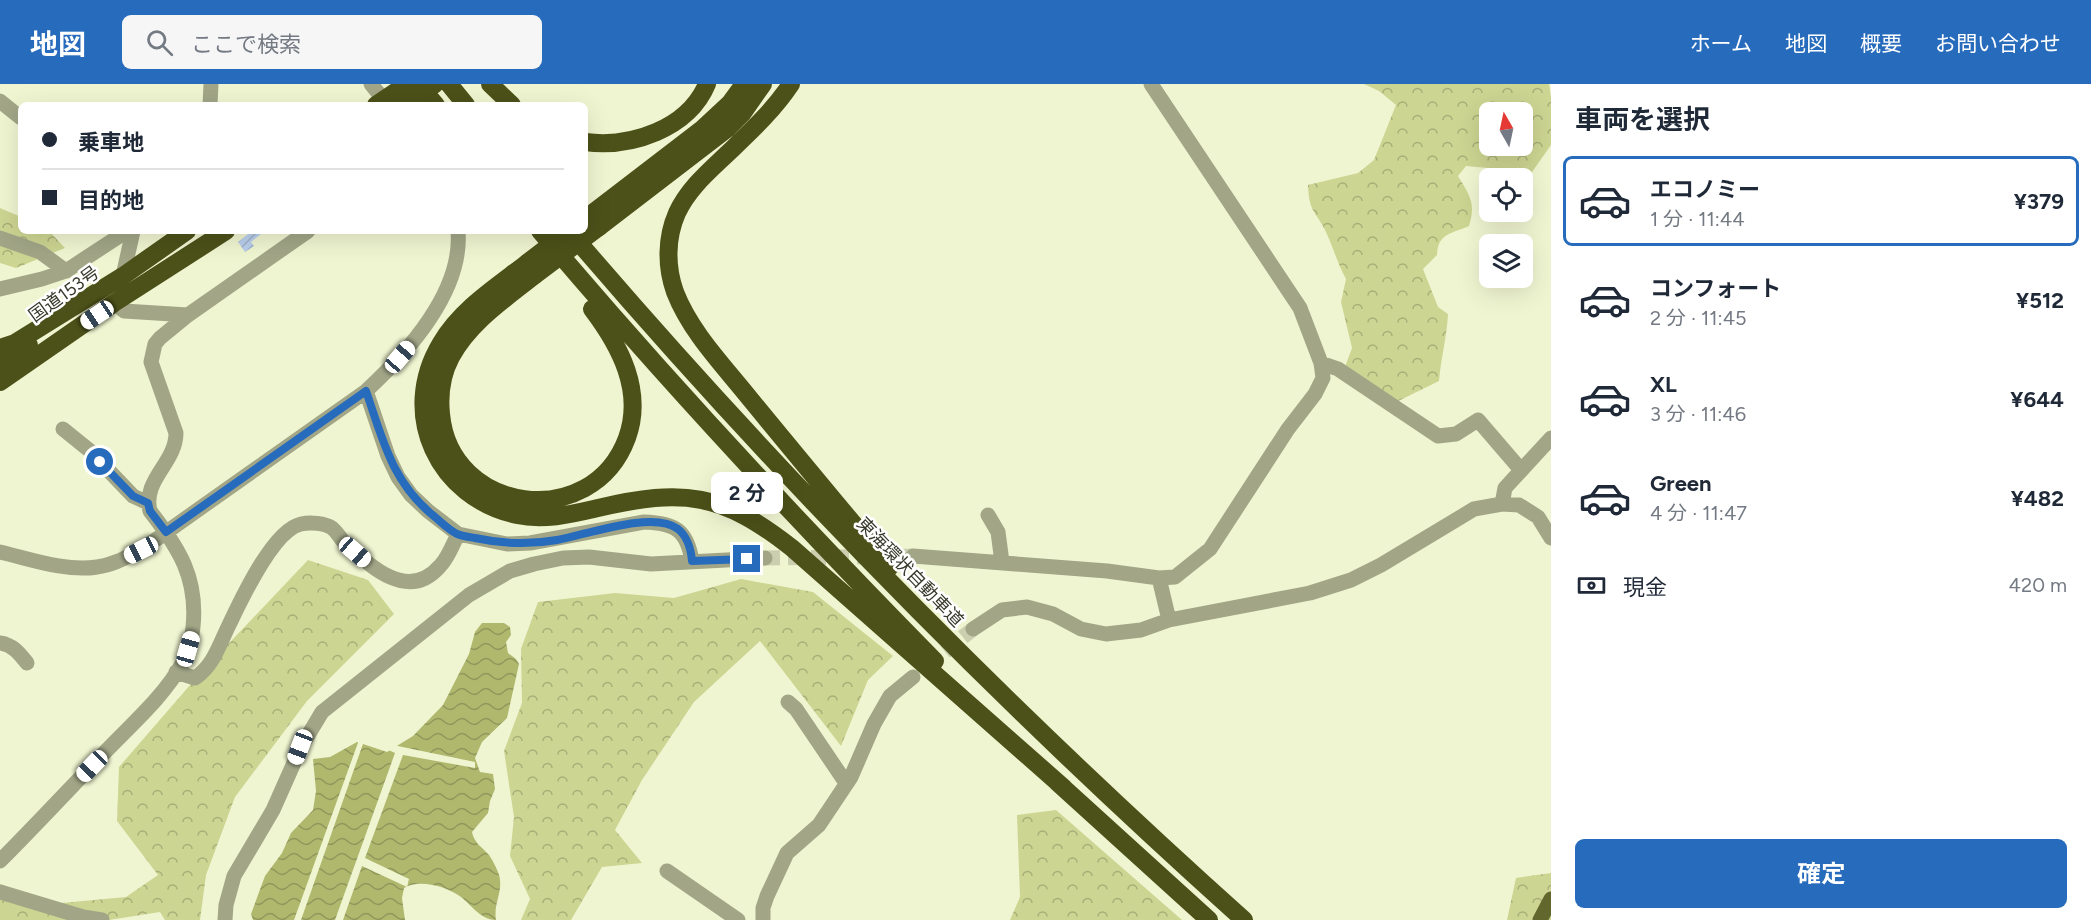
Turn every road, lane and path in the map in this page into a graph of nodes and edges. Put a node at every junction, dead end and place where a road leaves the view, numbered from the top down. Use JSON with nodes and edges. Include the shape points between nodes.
{"nodes":[{"id":1,"x":211,"y":84,"type":"edge"},
{"id":2,"x":371,"y":84,"type":"edge"},
{"id":3,"x":407,"y":84,"type":"edge"},
{"id":4,"x":417,"y":84,"type":"edge"},
{"id":5,"x":435,"y":84,"type":"edge"},
{"id":6,"x":449,"y":84,"type":"edge"},
{"id":7,"x":490,"y":84,"type":"edge"},
{"id":8,"x":706,"y":84,"type":"edge"},
{"id":9,"x":744,"y":84,"type":"edge"},
{"id":10,"x":763,"y":84,"type":"edge"},
{"id":11,"x":791,"y":84,"type":"edge"},
{"id":12,"x":1150,"y":84,"type":"edge"},
{"id":13,"x":0,"y":101,"type":"edge"},
{"id":14,"x":210,"y":102,"type":"edge"},
{"id":15,"x":380,"y":102,"type":"edge"},
{"id":16,"x":385,"y":102,"type":"edge"},
{"id":17,"x":408,"y":102,"type":"edge"},
{"id":18,"x":427,"y":102,"type":"edge"},
{"id":19,"x":433,"y":102,"type":"edge"},
{"id":20,"x":464,"y":102,"type":"edge"},
{"id":21,"x":509,"y":102,"type":"edge"},
{"id":22,"x":18,"y":116,"type":"edge"},
{"id":23,"x":588,"y":141,"type":"edge"},
{"id":24,"x":592,"y":220,"type":"edge"},
{"id":25,"x":122,"y":234,"type":"edge"},
{"id":26,"x":132,"y":234,"type":"edge"},
{"id":27,"x":182,"y":234,"type":"edge"},
{"id":28,"x":221,"y":234,"type":"edge"},
{"id":29,"x":304,"y":234,"type":"edge"},
{"id":30,"x":458,"y":234,"type":"edge"},
{"id":31,"x":532,"y":234,"type":"edge"},
{"id":32,"x":543,"y":234,"type":"edge"},
{"id":33,"x":566,"y":234,"type":"edge"},
{"id":34,"x":572,"y":234,"type":"edge"},
{"id":35,"x":575,"y":234,"type":"edge"},
{"id":36,"x":0,"y":238,"type":"edge"},
{"id":37,"x":531,"y":269,"type":"junction"},
{"id":38,"x":66,"y":271,"type":"junction"},
{"id":39,"x":123,"y":276,"type":"junction"},
{"id":40,"x":0,"y":289,"type":"edge"},
{"id":41,"x":114,"y":303,"type":"junction"},
{"id":42,"x":188,"y":315,"type":"junction"},
{"id":43,"x":0,"y":348,"type":"edge"},
{"id":44,"x":1321,"y":363,"type":"junction"},
{"id":45,"x":0,"y":366,"type":"edge"},
{"id":46,"x":0,"y":382,"type":"edge"},
{"id":47,"x":366,"y":391,"type":"junction"},
{"id":48,"x":63,"y":429,"type":"dead end"},
{"id":49,"x":1551,"y":438,"type":"edge"},
{"id":50,"x":1521,"y":470,"type":"junction"},
{"id":51,"x":148,"y":503,"type":"junction"},
{"id":52,"x":1502,"y":504,"type":"junction"},
{"id":53,"x":988,"y":515,"type":"dead end"},
{"id":54,"x":166,"y":532,"type":"junction"},
{"id":55,"x":458,"y":534,"type":"junction"},
{"id":56,"x":1551,"y":538,"type":"edge"},
{"id":57,"x":0,"y":552,"type":"edge"},
{"id":58,"x":913,"y":556,"type":"tunnel mouth"},
{"id":59,"x":765,"y":558,"type":"tunnel mouth"},
{"id":60,"x":692,"y":561,"type":"junction"},
{"id":61,"x":1002,"y":562,"type":"junction"},
{"id":62,"x":1159,"y":578,"type":"junction"},
{"id":63,"x":1169,"y":620,"type":"junction"},
{"id":64,"x":974,"y":629,"type":"tunnel mouth"},
{"id":65,"x":0,"y":643,"type":"edge"},
{"id":66,"x":27,"y":663,"type":"dead end"},
{"id":67,"x":176,"y":672,"type":"junction"},
{"id":68,"x":913,"y":677,"type":"tunnel mouth"},
{"id":69,"x":788,"y":702,"type":"dead end"},
{"id":70,"x":1082,"y":772,"type":"junction"},
{"id":71,"x":846,"y":783,"type":"junction"},
{"id":72,"x":1064,"y":788,"type":"junction"},
{"id":73,"x":0,"y":861,"type":"edge"},
{"id":74,"x":667,"y":872,"type":"dead end"},
{"id":75,"x":0,"y":892,"type":"edge"},
{"id":76,"x":1551,"y":899,"type":"edge"},
{"id":77,"x":102,"y":920,"type":"edge"},
{"id":78,"x":225,"y":920,"type":"edge"},
{"id":79,"x":738,"y":920,"type":"edge"},
{"id":80,"x":763,"y":920,"type":"edge"},
{"id":81,"x":1209,"y":920,"type":"edge"},
{"id":82,"x":1244,"y":920,"type":"edge"},
{"id":83,"x":1540,"y":920,"type":"edge"}],
"edges":[{"from":1,"to":14,"type":"street"},
{"from":2,"to":16,"type":"street"},
{"from":3,"to":15,"type":"highway","bridge":true},
{"from":4,"to":18,"type":"highway"},
{"from":4,"to":19,"type":"highway"},
{"from":5,"to":17,"type":"highway","bridge":true},
{"from":6,"to":20,"type":"highway"},
{"from":7,"to":21,"type":"highway"},
{"from":8,"to":23,"type":"highway","via":[[684,115],[655,133],[623,141]]},
{"from":9,"to":24,"type":"highway","via":[[709,123]]},
{"from":10,"to":24,"type":"highway","via":[[728,128]]},
{"from":11,"to":70,"type":"highway","via":[[768,115],[693,188],[677,213],[668,260],[676,293],[712,353],[833,501],[920,602]]},
{"from":12,"to":44,"type":"street","via":[[1300,308]]},
{"from":13,"to":22,"type":"street"},
{"from":25,"to":38,"type":"street"},
{"from":26,"to":39,"type":"street"},
{"from":27,"to":39,"type":"highway"},
{"from":28,"to":41,"type":"highway","name":"国道153号"},
{"from":29,"to":42,"type":"street"},
{"from":30,"to":47,"type":"street","via":[[452,271],[429,319],[397,361]]},
{"from":31,"to":37,"type":"highway","via":[[614,340],[624,358],[632,393],[630,430],[613,464],[588,486],[548,500],[515,498],[472,477],[449,444],[440,406],[445,372],[461,342]]},
{"from":32,"to":72,"type":"highway","via":[[693,408],[802,525]]},
{"from":33,"to":37,"type":"highway","bridge":true},
{"from":34,"to":70,"type":"highway","name":"東海環状自動車道","via":[[808,498]]},
{"from":35,"to":37,"type":"highway","bridge":true},
{"from":36,"to":38,"type":"street","via":[[40,252]]},
{"from":37,"to":72,"type":"highway","via":[[464,314],[442,342],[428,371],[423,402],[428,436],[441,464],[461,488],[488,506],[520,516],[555,517],[662,496],[699,499],[733,510],[792,548]]},
{"from":38,"to":40,"type":"street"},
{"from":39,"to":43,"type":"highway","via":[[15,343]]},
{"from":39,"to":45,"type":"highway","name":"国道153号"},
{"from":41,"to":42,"type":"street","via":[[124,311]]},
{"from":41,"to":46,"type":"highway","name":"国道153号"},
{"from":42,"to":51,"type":"street","via":[[160,338],[152,353],[153,371],[176,443],[151,486]]},
{"from":44,"to":50,"type":"street","via":[[1338,369],[1438,436],[1456,434],[1478,420]]},
{"from":44,"to":62,"type":"street","via":[[1323,378],[1315,394],[1210,549],[1175,577]]},
{"from":47,"to":54,"type":"street"},
{"from":47,"to":55,"type":"street","via":[[398,477],[411,495]]},
{"from":48,"to":51,"type":"street","via":[[133,496]]},
{"from":49,"to":50,"type":"street"},
{"from":50,"to":52,"type":"street","via":[[1505,488]]},
{"from":51,"to":54,"type":"street"},
{"from":52,"to":56,"type":"street","via":[[1519,505],[1538,517]]},
{"from":52,"to":63,"type":"street","via":[[1474,509],[1351,579],[1310,593]]},
{"from":53,"to":61,"type":"street","via":[[998,531]]},
{"from":54,"to":57,"type":"street","via":[[122,560],[97,567],[69,567]]},
{"from":54,"to":67,"type":"street","via":[[187,568],[194,599],[192,634]]},
{"from":55,"to":60,"type":"street","via":[[507,544],[530,543],[656,522],[678,529],[685,537]]},
{"from":55,"to":67,"type":"street","via":[[432,574],[408,582],[379,573],[331,527],[311,523],[294,526],[281,536],[261,566],[210,665],[195,678]]},
{"from":58,"to":61,"type":"street"},
{"from":59,"to":60,"type":"street"},
{"from":60,"to":78,"type":"street","via":[[651,564],[589,557],[534,564],[489,582],[441,615],[316,719],[273,810],[234,876]]},
{"from":61,"to":62,"type":"street"},
{"from":62,"to":63,"type":"street"},
{"from":63,"to":64,"type":"street","via":[[1142,630],[1106,634],[1081,629],[1053,614],[1027,608],[1002,610]]},
{"from":65,"to":66,"type":"street","via":[[18,651]]},
{"from":67,"to":73,"type":"street"},
{"from":68,"to":71,"type":"street","via":[[890,696]]},
{"from":69,"to":71,"type":"street"},
{"from":70,"to":82,"type":"highway","name":"東海環状自動車道"},
{"from":71,"to":80,"type":"street","via":[[819,825],[787,854],[767,896]]},
{"from":72,"to":81,"type":"highway"},
{"from":74,"to":79,"type":"street"},
{"from":75,"to":77,"type":"street"},
{"from":76,"to":83,"type":"main road"}]}
